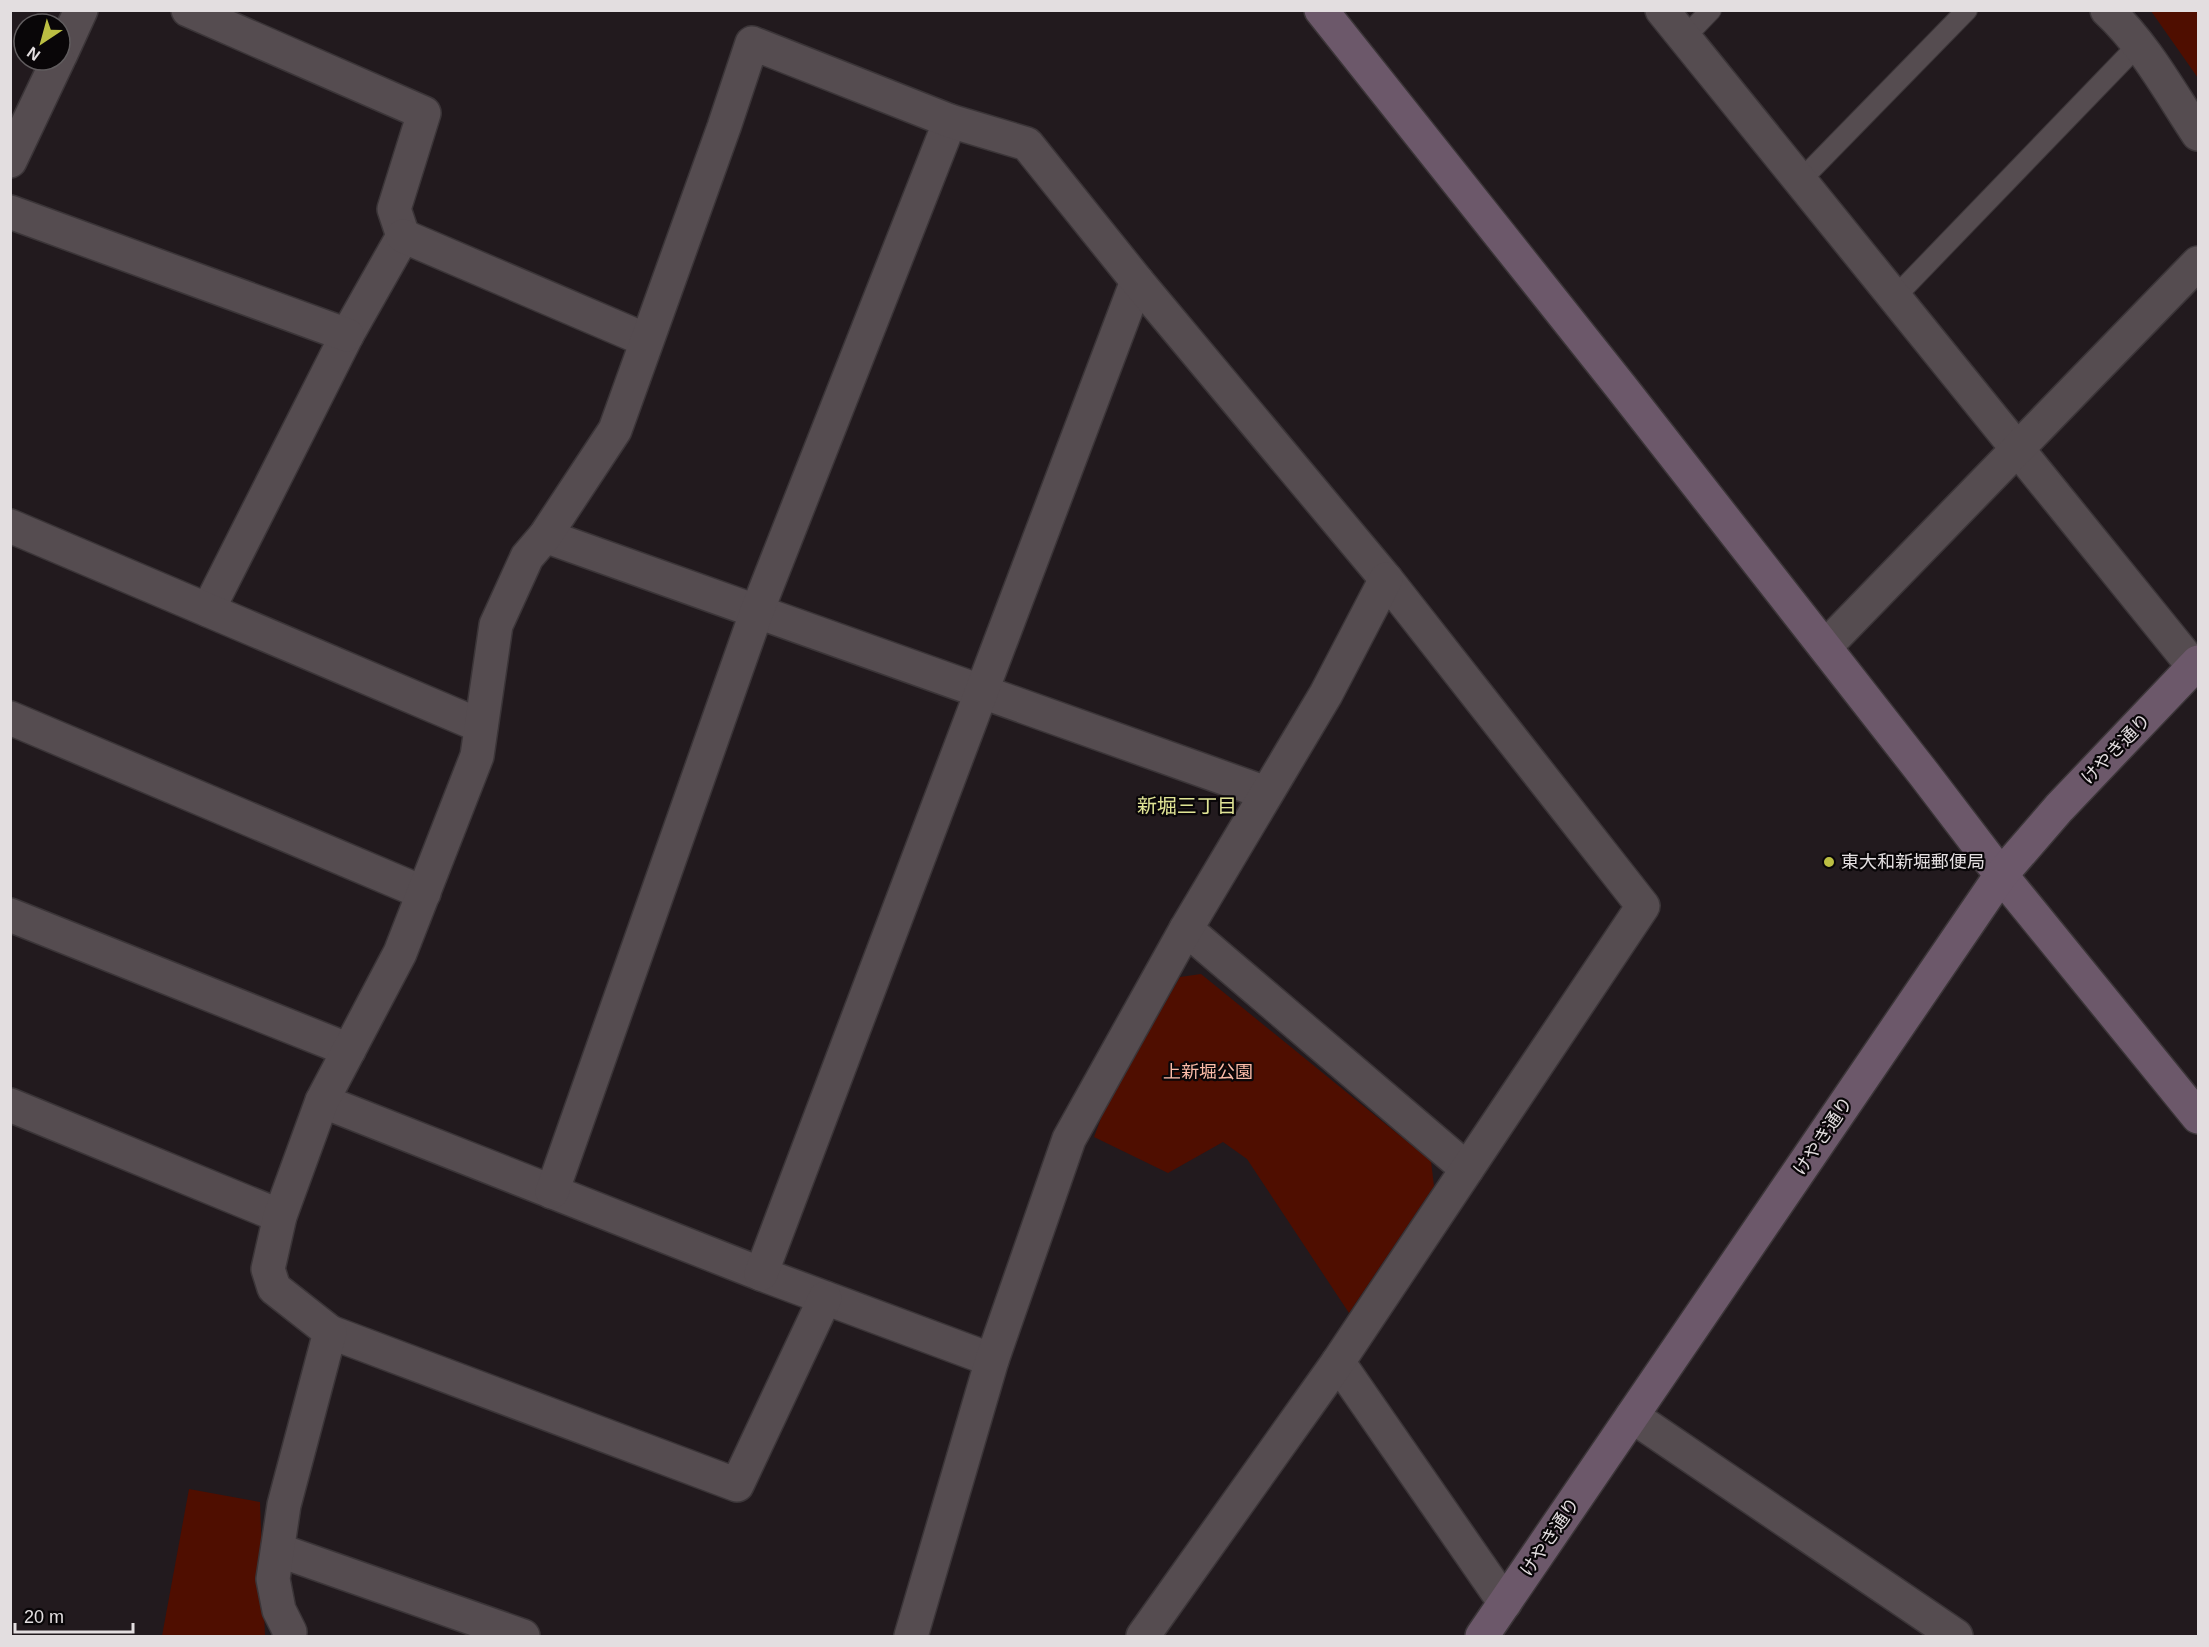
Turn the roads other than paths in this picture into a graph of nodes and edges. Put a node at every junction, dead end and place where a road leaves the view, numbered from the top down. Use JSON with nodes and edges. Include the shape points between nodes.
{"nodes":[{"id":1,"x":81,"y":10,"type":"edge"},
{"id":2,"x":188,"y":10,"type":"edge"},
{"id":3,"x":1321,"y":10,"type":"edge"},
{"id":4,"x":1662,"y":10,"type":"edge"},
{"id":5,"x":1711,"y":10,"type":"edge"},
{"id":6,"x":1967,"y":10,"type":"edge"},
{"id":7,"x":2107,"y":10,"type":"edge"},
{"id":8,"x":72,"y":30,"type":"edge"},
{"id":9,"x":1684,"y":38,"type":"junction"},
{"id":10,"x":2139,"y":44,"type":"junction"},
{"id":11,"x":52,"y":72,"type":"edge"},
{"id":12,"x":950,"y":121,"type":"junction"},
{"id":13,"x":2199,"y":134,"type":"edge"},
{"id":14,"x":10,"y":160,"type":"edge"},
{"id":15,"x":1800,"y":181,"type":"junction"},
{"id":16,"x":10,"y":212,"type":"edge"},
{"id":17,"x":403,"y":236,"type":"junction"},
{"id":18,"x":2199,"y":262,"type":"edge"},
{"id":19,"x":1137,"y":281,"type":"junction"},
{"id":20,"x":1895,"y":297,"type":"junction"},
{"id":21,"x":347,"y":335,"type":"junction"},
{"id":22,"x":646,"y":340,"type":"junction"},
{"id":23,"x":2018,"y":449,"type":"junction"},
{"id":24,"x":10,"y":526,"type":"edge"},
{"id":25,"x":545,"y":536,"type":"junction"},
{"id":26,"x":1386,"y":579,"type":"junction"},
{"id":27,"x":208,"y":610,"type":"junction"},
{"id":28,"x":757,"y":611,"type":"junction"},
{"id":29,"x":1825,"y":647,"type":"junction"},
{"id":30,"x":2196,"y":665,"type":"edge"},
{"id":31,"x":982,"y":691,"type":"junction"},
{"id":32,"x":10,"y":718,"type":"edge"},
{"id":33,"x":481,"y":726,"type":"junction"},
{"id":34,"x":1266,"y":793,"type":"junction"},
{"id":35,"x":2001,"y":875,"type":"junction"},
{"id":36,"x":424,"y":893,"type":"junction"},
{"id":37,"x":10,"y":915,"type":"edge"},
{"id":38,"x":1186,"y":928,"type":"junction"},
{"id":39,"x":349,"y":1050,"type":"junction"},
{"id":40,"x":322,"y":1101,"type":"junction"},
{"id":41,"x":10,"y":1105,"type":"edge"},
{"id":42,"x":2199,"y":1117,"type":"edge"},
{"id":43,"x":1467,"y":1169,"type":"junction"},
{"id":44,"x":552,"y":1192,"type":"junction"},
{"id":45,"x":279,"y":1216,"type":"junction"},
{"id":46,"x":761,"y":1274,"type":"junction"},
{"id":47,"x":825,"y":1298,"type":"junction"},
{"id":48,"x":330,"y":1332,"type":"junction"},
{"id":49,"x":992,"y":1360,"type":"junction"},
{"id":50,"x":1338,"y":1362,"type":"junction"},
{"id":51,"x":1632,"y":1416,"type":"junction"},
{"id":52,"x":278,"y":1550,"type":"junction"},
{"id":53,"x":1505,"y":1603,"type":"junction"},
{"id":54,"x":1489,"y":1634,"type":"edge"},
{"id":55,"x":289,"y":1636,"type":"edge"},
{"id":56,"x":523,"y":1636,"type":"edge"},
{"id":57,"x":911,"y":1636,"type":"edge"},
{"id":58,"x":1143,"y":1636,"type":"edge"},
{"id":59,"x":1956,"y":1636,"type":"edge"}],
"edges":[{"from":1,"to":8,"type":"street"},
{"from":2,"to":17,"type":"street","via":[[424,113],[394,209]]},
{"from":3,"to":29,"type":"street"},
{"from":4,"to":9,"type":"street"},
{"from":5,"to":9,"type":"lane"},
{"from":6,"to":15,"type":"lane"},
{"from":7,"to":10,"type":"street"},
{"from":9,"to":15,"type":"street"},
{"from":10,"to":13,"type":"street"},
{"from":10,"to":20,"type":"lane"},
{"from":11,"to":14,"type":"street"},
{"from":12,"to":19,"type":"street","via":[[1027,144]]},
{"from":12,"to":22,"type":"street","via":[[752,43]]},
{"from":12,"to":28,"type":"street"},
{"from":15,"to":20,"type":"street"},
{"from":16,"to":21,"type":"street"},
{"from":17,"to":21,"type":"street"},
{"from":17,"to":22,"type":"street"},
{"from":18,"to":23,"type":"street"},
{"from":19,"to":26,"type":"street"},
{"from":19,"to":31,"type":"street"},
{"from":20,"to":23,"type":"street"},
{"from":21,"to":27,"type":"street"},
{"from":22,"to":25,"type":"street","via":[[615,430]]},
{"from":23,"to":29,"type":"street"},
{"from":23,"to":30,"type":"street"},
{"from":24,"to":27,"type":"street"},
{"from":25,"to":28,"type":"street"},
{"from":25,"to":33,"type":"street","via":[[527,557],[496,625]]},
{"from":26,"to":34,"type":"street","via":[[1326,694]]},
{"from":26,"to":43,"type":"street","via":[[1643,906]]},
{"from":27,"to":33,"type":"street"},
{"from":28,"to":31,"type":"street"},
{"from":28,"to":44,"type":"street"},
{"from":29,"to":35,"type":"street"},
{"from":30,"to":35,"type":"street","name":"けやき通り"},
{"from":31,"to":34,"type":"street"},
{"from":31,"to":46,"type":"street"},
{"from":32,"to":36,"type":"street"},
{"from":33,"to":36,"type":"street","via":[[477,756]]},
{"from":34,"to":38,"type":"street"},
{"from":35,"to":42,"type":"street"},
{"from":35,"to":51,"type":"street","name":"けやき通り"},
{"from":36,"to":39,"type":"street","via":[[400,953]]},
{"from":37,"to":39,"type":"street"},
{"from":38,"to":43,"type":"street"},
{"from":38,"to":49,"type":"street","via":[[1069,1139]]},
{"from":39,"to":40,"type":"street"},
{"from":40,"to":44,"type":"street"},
{"from":40,"to":45,"type":"street"},
{"from":41,"to":45,"type":"street"},
{"from":43,"to":50,"type":"street"},
{"from":44,"to":46,"type":"street"},
{"from":45,"to":48,"type":"street","via":[[267,1269],[274,1288]]},
{"from":46,"to":47,"type":"street"},
{"from":47,"to":48,"type":"street","via":[[737,1485]]},
{"from":47,"to":49,"type":"street"},
{"from":48,"to":52,"type":"street","via":[[284,1505]]},
{"from":49,"to":57,"type":"street"},
{"from":50,"to":53,"type":"street"},
{"from":50,"to":58,"type":"street"},
{"from":51,"to":53,"type":"street","name":"けやき通り"},
{"from":51,"to":59,"type":"street"},
{"from":52,"to":55,"type":"street","via":[[273,1579]]},
{"from":52,"to":56,"type":"street"},
{"from":53,"to":54,"type":"street","name":"けやき通り"}]}
